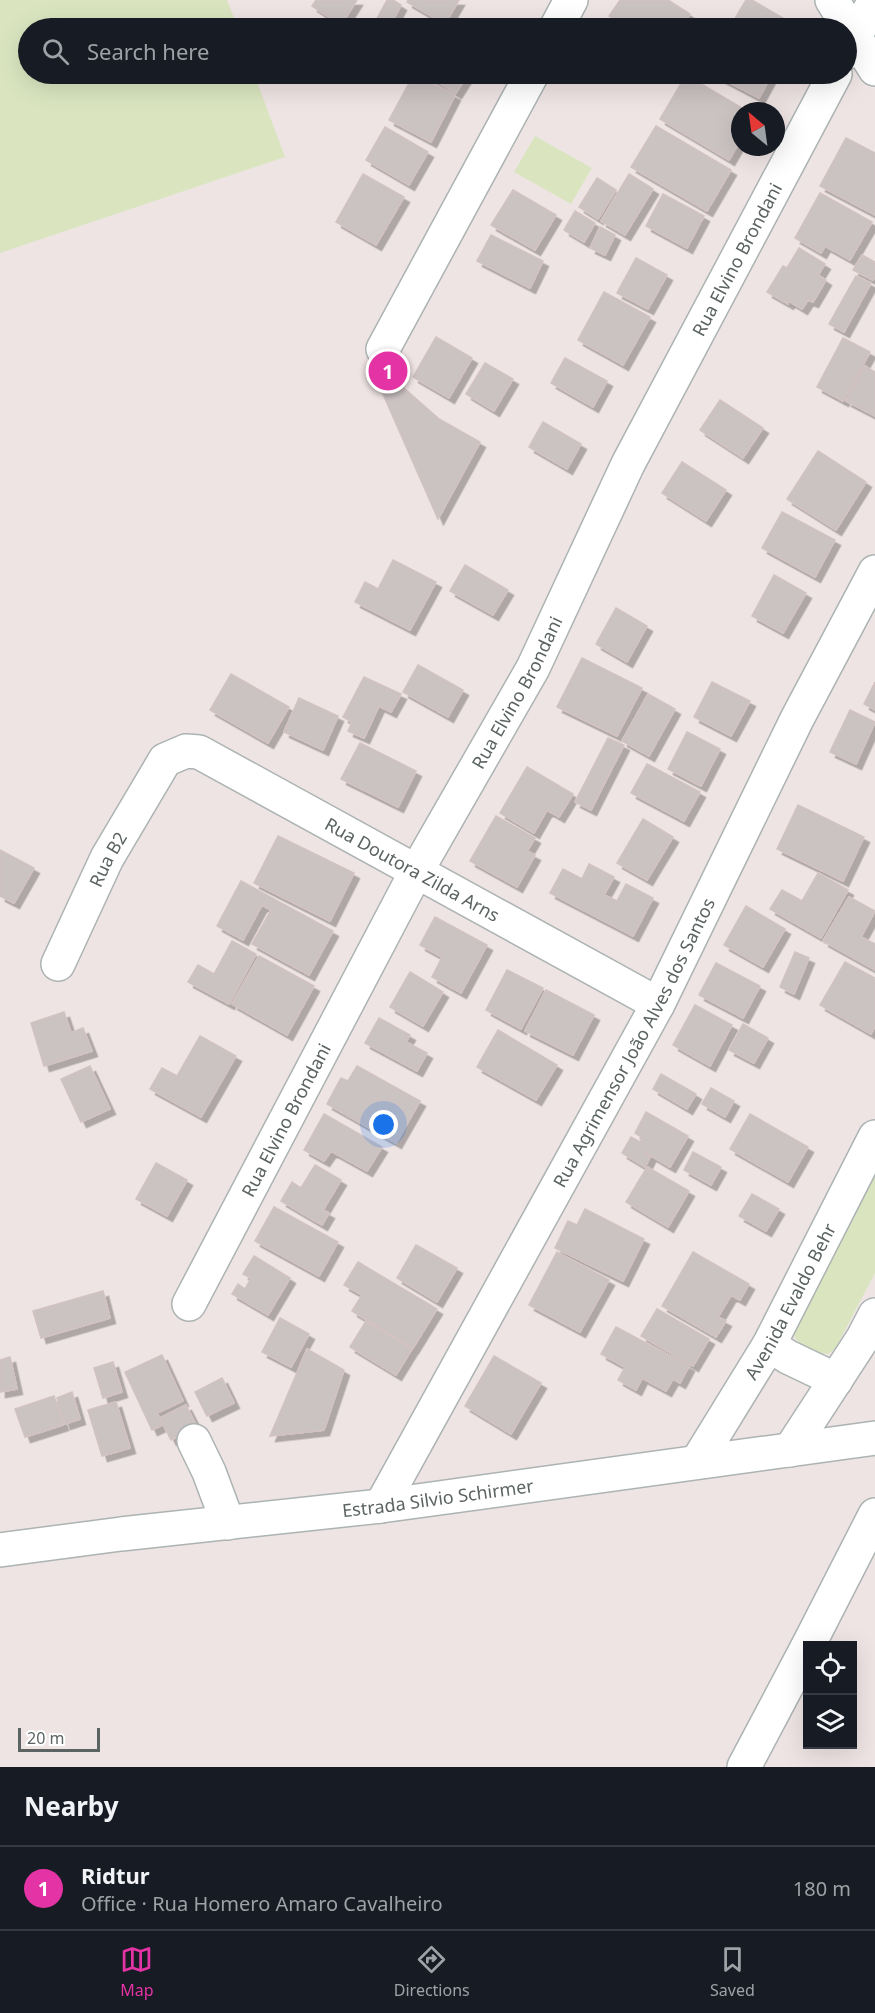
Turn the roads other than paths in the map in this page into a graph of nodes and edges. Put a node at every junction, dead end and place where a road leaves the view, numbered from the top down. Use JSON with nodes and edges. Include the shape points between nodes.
{"nodes":[{"id":1,"x":571,"y":0,"type":"edge"},
{"id":2,"x":832,"y":0,"type":"edge"},
{"id":3,"x":875,"y":0,"type":"edge"},
{"id":4,"x":561,"y":18,"type":"edge"},
{"id":5,"x":840,"y":18,"type":"edge"},
{"id":6,"x":857,"y":34,"type":"edge"},
{"id":7,"x":857,"y":51,"type":"edge"},
{"id":8,"x":875,"y":69,"type":"edge"},
{"id":9,"x":527,"y":84,"type":"edge"},
{"id":10,"x":831,"y":84,"type":"edge"},
{"id":11,"x":383,"y":350,"type":"dead end"},
{"id":12,"x":875,"y":572,"type":"edge"},
{"id":13,"x":165,"y":760,"type":"joint"},
{"id":14,"x":416,"y":873,"type":"junction"},
{"id":15,"x":58,"y":964,"type":"dead end"},
{"id":16,"x":658,"y":1004,"type":"junction"},
{"id":17,"x":875,"y":1137,"type":"edge"},
{"id":18,"x":189,"y":1304,"type":"dead end"},
{"id":19,"x":875,"y":1315,"type":"edge"},
{"id":20,"x":769,"y":1345,"type":"junction"},
{"id":21,"x":836,"y":1380,"type":"junction"},
{"id":22,"x":875,"y":1438,"type":"edge"},
{"id":23,"x":194,"y":1440,"type":"dead end"},
{"id":24,"x":790,"y":1450,"type":"junction"},
{"id":25,"x":696,"y":1462,"type":"junction"},
{"id":26,"x":381,"y":1506,"type":"junction"},
{"id":27,"x":875,"y":1515,"type":"edge"},
{"id":28,"x":228,"y":1523,"type":"junction"},
{"id":29,"x":0,"y":1550,"type":"edge"},
{"id":30,"x":811,"y":1641,"type":"edge"},
{"id":31,"x":803,"y":1655,"type":"edge"},
{"id":32,"x":744,"y":1767,"type":"edge"}],
"edges":[{"from":1,"to":4,"type":"street"},
{"from":2,"to":5,"type":"street"},
{"from":3,"to":6,"type":"street"},
{"from":7,"to":8,"type":"street"},
{"from":9,"to":11,"type":"street"},
{"from":10,"to":14,"type":"street","name":"Rua Elvino Brondani","via":[[628,464],[533,668]]},
{"from":12,"to":16,"type":"street","name":"Rua Agrimensor João Alves dos Santos","via":[[797,719]]},
{"from":13,"to":14,"type":"street","name":"Rua Doutora Zilda Arns","via":[[186,751],[199,752]]},
{"from":13,"to":15,"type":"street","name":"Rua B2","via":[[107,858]]},
{"from":14,"to":16,"type":"street","name":"Rua Doutora Zilda Arns"},
{"from":14,"to":18,"type":"street","name":"Rua Elvino Brondani"},
{"from":16,"to":26,"type":"street","name":"Rua Agrimensor João Alves dos Santos"},
{"from":17,"to":20,"type":"street","name":"Avenida Evaldo Behr"},
{"from":19,"to":21,"type":"street"},
{"from":20,"to":21,"type":"street"},
{"from":20,"to":25,"type":"street","name":"Avenida Evaldo Behr"},
{"from":21,"to":24,"type":"street"},
{"from":22,"to":24,"type":"street","name":"Estrada Silvio Schirmer"},
{"from":23,"to":28,"type":"street"},
{"from":24,"to":25,"type":"street","name":"Estrada Silvio Schirmer"},
{"from":25,"to":26,"type":"street","name":"Estrada Silvio Schirmer"},
{"from":26,"to":28,"type":"street","name":"Estrada Silvio Schirmer"},
{"from":27,"to":30,"type":"street"},
{"from":28,"to":29,"type":"street","name":"Estrada Silvio Schirmer"},
{"from":31,"to":32,"type":"street"}]}
